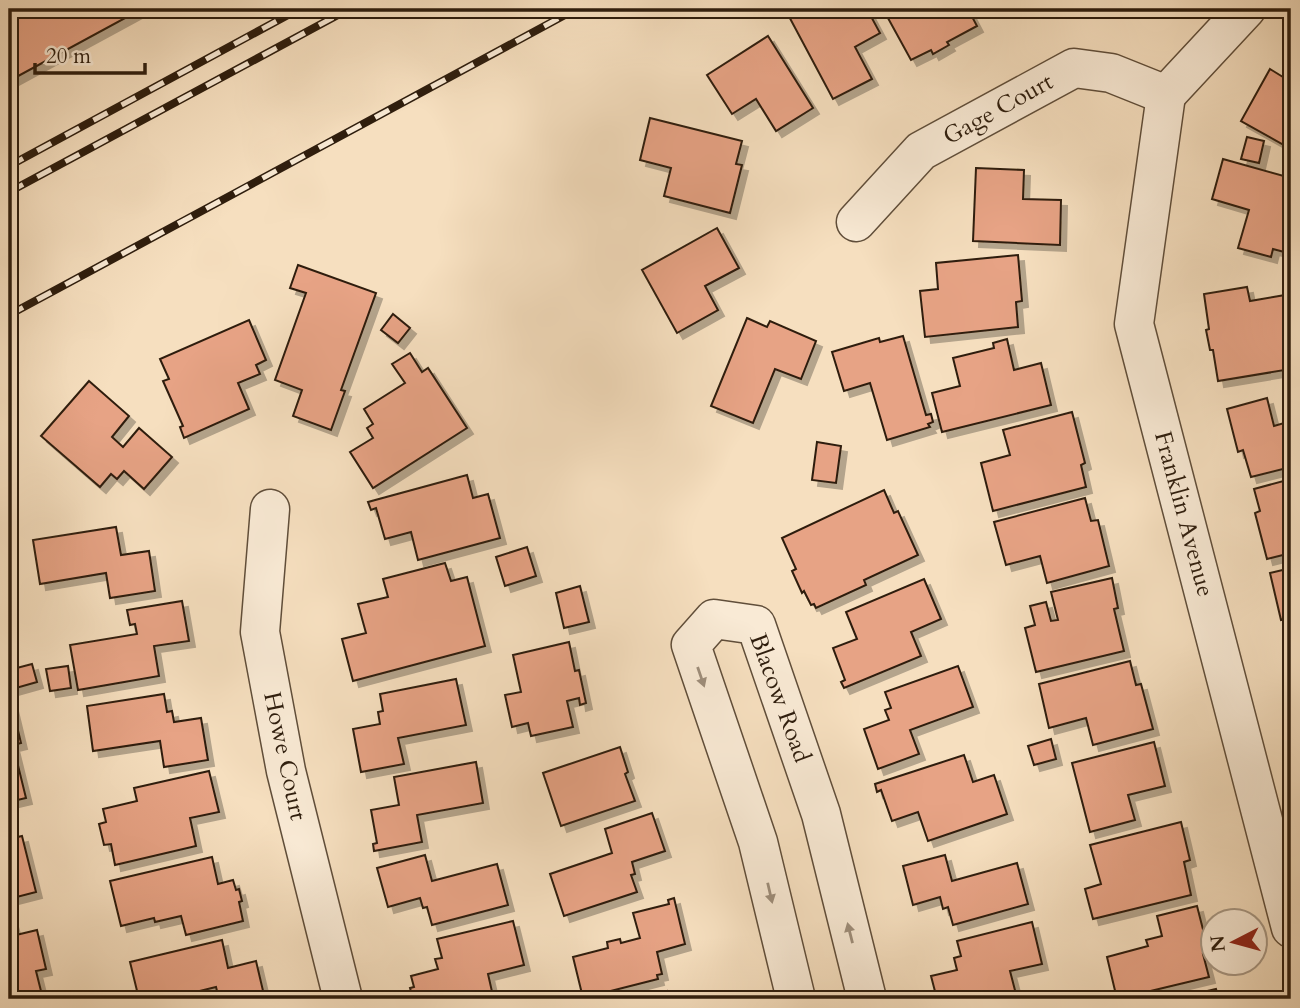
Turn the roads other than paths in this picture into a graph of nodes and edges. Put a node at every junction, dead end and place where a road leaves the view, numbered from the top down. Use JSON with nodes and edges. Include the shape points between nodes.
{"nodes":[{"id":1,"x":1246,"y":9,"type":"edge"},
{"id":2,"x":1166,"y":94,"type":"junction"},
{"id":3,"x":856,"y":222,"type":"dead end"},
{"id":4,"x":270,"y":509,"type":"dead end"},
{"id":5,"x":1285,"y":874,"type":"edge"},
{"id":6,"x":1291,"y":928,"type":"edge"},
{"id":7,"x":343,"y":999,"type":"edge"},
{"id":8,"x":796,"y":999,"type":"edge"},
{"id":9,"x":867,"y":999,"type":"edge"}],
"edges":[{"from":1,"to":2,"type":"street"},
{"from":2,"to":3,"type":"street","name":"Gage Court","via":[[1111,73],[1074,68],[921,151]]},
{"from":2,"to":5,"type":"street","name":"Franklin Avenue","via":[[1134,324]]},
{"from":4,"to":7,"type":"street","name":"Howe Court","via":[[260,632],[286,771]]},
{"from":5,"to":6,"type":"street","name":"Franklin Avenue"},
{"from":9,"to":8,"type":"street","name":"Blacow Road","one_way":true,"via":[[821,814],[757,625],[714,619],[691,645],[758,842]]}]}
